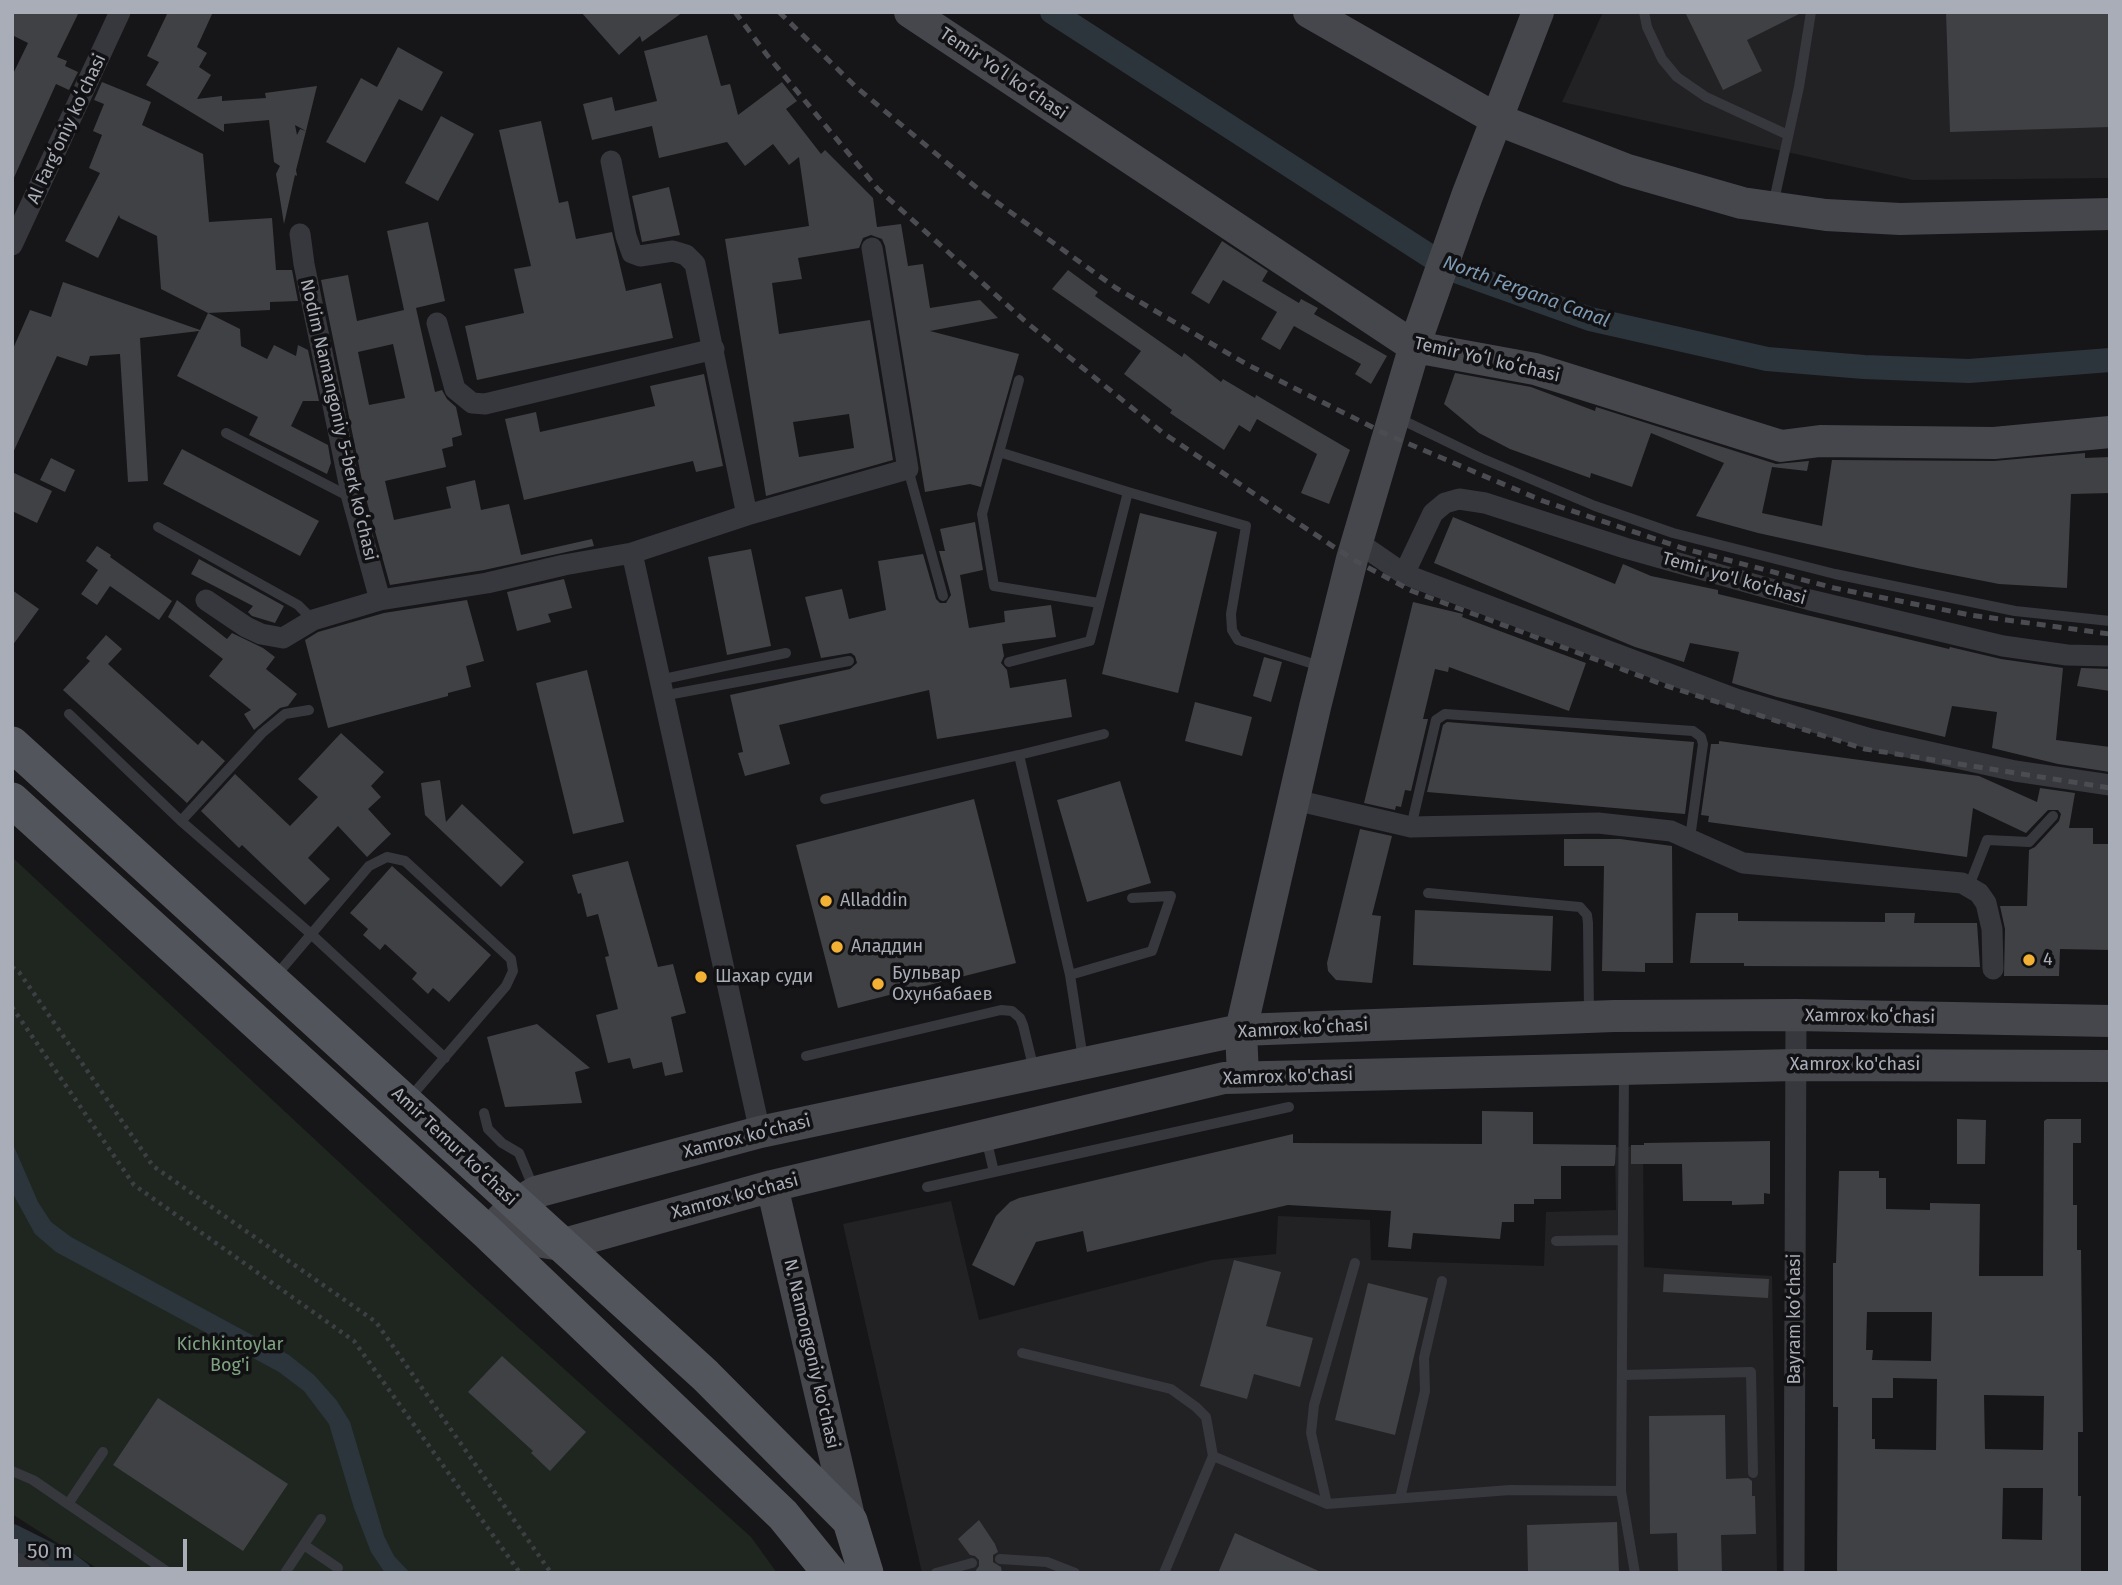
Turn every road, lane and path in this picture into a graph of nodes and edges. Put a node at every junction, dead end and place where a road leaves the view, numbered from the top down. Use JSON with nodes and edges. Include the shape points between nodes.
{"nodes":[{"id":1,"x":120,"y":12,"type":"edge"},
{"id":2,"x":910,"y":12,"type":"edge"},
{"id":3,"x":1309,"y":12,"type":"edge"},
{"id":4,"x":1538,"y":12,"type":"edge"},
{"id":5,"x":1644,"y":12,"type":"edge"},
{"id":6,"x":1811,"y":12,"type":"edge"},
{"id":7,"x":1496,"y":119,"type":"junction"},
{"id":8,"x":1788,"y":135,"type":"junction"},
{"id":9,"x":611,"y":161,"type":"dead end"},
{"id":10,"x":1772,"y":208,"type":"junction"},
{"id":11,"x":2110,"y":214,"type":"edge"},
{"id":12,"x":300,"y":234,"type":"dead end"},
{"id":13,"x":12,"y":245,"type":"edge"},
{"id":14,"x":872,"y":248,"type":"dead end"},
{"id":15,"x":437,"y":323,"type":"dead end"},
{"id":16,"x":1417,"y":341,"type":"junction"},
{"id":17,"x":714,"y":349,"type":"junction"},
{"id":18,"x":1019,"y":380,"type":"dead end"},
{"id":19,"x":1394,"y":416,"type":"junction"},
{"id":20,"x":2110,"y":432,"type":"edge"},
{"id":21,"x":226,"y":433,"type":"dead end"},
{"id":22,"x":999,"y":452,"type":"junction"},
{"id":23,"x":908,"y":469,"type":"junction"},
{"id":24,"x":1129,"y":492,"type":"junction"},
{"id":25,"x":352,"y":498,"type":"junction"},
{"id":26,"x":747,"y":515,"type":"junction"},
{"id":27,"x":158,"y":527,"type":"dead end"},
{"id":28,"x":1359,"y":543,"type":"junction"},
{"id":29,"x":632,"y":554,"type":"junction"},
{"id":30,"x":1404,"y":574,"type":"junction"},
{"id":31,"x":943,"y":596,"type":"dead end"},
{"id":32,"x":206,"y":600,"type":"dead end"},
{"id":33,"x":380,"y":600,"type":"junction"},
{"id":34,"x":1099,"y":603,"type":"junction"},
{"id":35,"x":313,"y":620,"type":"junction"},
{"id":36,"x":2110,"y":621,"type":"edge"},
{"id":37,"x":786,"y":653,"type":"dead end"},
{"id":38,"x":2110,"y":656,"type":"edge"},
{"id":39,"x":849,"y":661,"type":"dead end"},
{"id":40,"x":1009,"y":662,"type":"dead end"},
{"id":41,"x":1325,"y":667,"type":"junction"},
{"id":42,"x":660,"y":688,"type":"junction"},
{"id":43,"x":309,"y":710,"type":"dead end"},
{"id":44,"x":69,"y":714,"type":"dead end"},
{"id":45,"x":1104,"y":734,"type":"dead end"},
{"id":46,"x":12,"y":744,"type":"edge"},
{"id":47,"x":1019,"y":755,"type":"junction"},
{"id":48,"x":2110,"y":785,"type":"edge"},
{"id":49,"x":825,"y":799,"type":"dead end"},
{"id":50,"x":12,"y":800,"type":"edge"},
{"id":51,"x":1295,"y":800,"type":"junction"},
{"id":52,"x":2053,"y":816,"type":"dead end"},
{"id":53,"x":181,"y":821,"type":"junction"},
{"id":54,"x":1411,"y":827,"type":"junction"},
{"id":55,"x":1690,"y":838,"type":"junction"},
{"id":56,"x":1969,"y":886,"type":"junction"},
{"id":57,"x":1428,"y":893,"type":"dead end"},
{"id":58,"x":1132,"y":898,"type":"dead end"},
{"id":59,"x":311,"y":934,"type":"junction"},
{"id":60,"x":12,"y":967,"type":"edge"},
{"id":61,"x":1993,"y":969,"type":"dead end"},
{"id":62,"x":1070,"y":975,"type":"junction"},
{"id":63,"x":272,"y":981,"type":"junction"},
{"id":64,"x":12,"y":1007,"type":"edge"},
{"id":65,"x":1796,"y":1015,"type":"junction"},
{"id":66,"x":1589,"y":1017,"type":"junction"},
{"id":67,"x":2110,"y":1021,"type":"edge"},
{"id":68,"x":1241,"y":1030,"type":"junction"},
{"id":69,"x":806,"y":1056,"type":"dead end"},
{"id":70,"x":445,"y":1058,"type":"junction"},
{"id":71,"x":1084,"y":1065,"type":"junction"},
{"id":72,"x":1796,"y":1065,"type":"junction"},
{"id":73,"x":2110,"y":1066,"type":"edge"},
{"id":74,"x":1624,"y":1069,"type":"junction"},
{"id":75,"x":1035,"y":1073,"type":"junction"},
{"id":76,"x":1243,"y":1077,"type":"junction"},
{"id":77,"x":405,"y":1102,"type":"junction"},
{"id":78,"x":1289,"y":1107,"type":"dead end"},
{"id":79,"x":484,"y":1113,"type":"dead end"},
{"id":80,"x":760,"y":1132,"type":"junction"},
{"id":81,"x":986,"y":1135,"type":"junction"},
{"id":82,"x":994,"y":1172,"type":"junction"},
{"id":83,"x":772,"y":1186,"type":"junction"},
{"id":84,"x":927,"y":1187,"type":"dead end"},
{"id":85,"x":526,"y":1198,"type":"junction"},
{"id":86,"x":488,"y":1233,"type":"junction"},
{"id":87,"x":1556,"y":1241,"type":"dead end"},
{"id":88,"x":1623,"y":1241,"type":"junction"},
{"id":89,"x":561,"y":1245,"type":"junction"},
{"id":90,"x":1355,"y":1263,"type":"dead end"},
{"id":91,"x":1442,"y":1281,"type":"dead end"},
{"id":92,"x":1022,"y":1353,"type":"dead end"},
{"id":93,"x":1622,"y":1375,"type":"junction"},
{"id":94,"x":103,"y":1452,"type":"dead end"},
{"id":95,"x":1213,"y":1456,"type":"junction"},
{"id":96,"x":12,"y":1471,"type":"edge"},
{"id":97,"x":1753,"y":1473,"type":"dead end"},
{"id":98,"x":1621,"y":1491,"type":"junction"},
{"id":99,"x":1400,"y":1499,"type":"junction"},
{"id":100,"x":68,"y":1504,"type":"junction"},
{"id":101,"x":1327,"y":1504,"type":"junction"},
{"id":102,"x":321,"y":1519,"type":"dead end"},
{"id":103,"x":850,"y":1521,"type":"junction"},
{"id":104,"x":304,"y":1545,"type":"junction"},
{"id":105,"x":1000,"y":1559,"type":"dead end"},
{"id":106,"x":12,"y":1561,"type":"edge"},
{"id":107,"x":972,"y":1563,"type":"dead end"},
{"id":108,"x":338,"y":1568,"type":"dead end"},
{"id":109,"x":42,"y":1573,"type":"edge"},
{"id":110,"x":169,"y":1573,"type":"edge"},
{"id":111,"x":285,"y":1573,"type":"edge"},
{"id":112,"x":520,"y":1573,"type":"edge"},
{"id":113,"x":551,"y":1573,"type":"edge"},
{"id":114,"x":830,"y":1573,"type":"edge"},
{"id":115,"x":866,"y":1573,"type":"edge"},
{"id":116,"x":936,"y":1573,"type":"edge"},
{"id":117,"x":1075,"y":1573,"type":"edge"},
{"id":118,"x":1164,"y":1573,"type":"edge"},
{"id":119,"x":1635,"y":1573,"type":"edge"},
{"id":120,"x":1794,"y":1573,"type":"edge"}],
"edges":[{"from":1,"to":13,"type":"street","name":"Al Fargʻoniy koʻchasi"},
{"from":2,"to":16,"type":"main road","name":"Temir Yoʻl koʻchasi"},
{"from":3,"to":7,"type":"main road"},
{"from":4,"to":7,"type":"main road"},
{"from":5,"to":8,"type":"lane","via":[[1662,59],[1677,77],[1706,97]]},
{"from":6,"to":8,"type":"lane"},
{"from":7,"to":10,"type":"main road","via":[[1627,170]]},
{"from":7,"to":16,"type":"main road"},
{"from":8,"to":10,"type":"lane"},
{"from":9,"to":17,"type":"street","via":[[632,253],[673,251],[695,264]]},
{"from":10,"to":11,"type":"main road","via":[[1900,219]]},
{"from":12,"to":25,"type":"street","name":"Nodim Namangoniy 5-berk koʻchasi"},
{"from":14,"to":23,"type":"street"},
{"from":15,"to":17,"type":"street","via":[[455,389],[472,402],[485,404]]},
{"from":16,"to":19,"type":"main road"},
{"from":16,"to":20,"type":"main road","name":"Temir Yoʻl koʻchasi","via":[[1535,369],[1781,446],[1820,441],[1994,443]]},
{"from":17,"to":26,"type":"street"},
{"from":18,"to":22,"type":"lane"},
{"from":19,"to":28,"type":"main road"},
{"from":19,"to":36,"type":"lane","via":[[1595,506],[1674,533],[1886,585],[2015,611]]},
{"from":21,"to":25,"type":"lane"},
{"from":22,"to":24,"type":"lane"},
{"from":22,"to":34,"type":"lane","via":[[982,514],[994,586]]},
{"from":23,"to":26,"type":"street"},
{"from":23,"to":31,"type":"lane"},
{"from":24,"to":34,"type":"lane"},
{"from":24,"to":41,"type":"lane","via":[[1246,526],[1232,630],[1238,640]]},
{"from":25,"to":33,"type":"street","name":"Nodim Namangoniy 5-berk koʻchasi"},
{"from":26,"to":29,"type":"street"},
{"from":27,"to":35,"type":"lane","via":[[298,604]]},
{"from":28,"to":30,"type":"street"},
{"from":28,"to":41,"type":"main road"},
{"from":29,"to":33,"type":"street"},
{"from":29,"to":42,"type":"street"},
{"from":30,"to":38,"type":"street","name":"Temir yo'l ko'chasi","via":[[1433,513],[1459,499],[1823,604],[2003,646]]},
{"from":30,"to":48,"type":"street","via":[[1761,706],[1871,739],[2015,771]]},
{"from":32,"to":35,"type":"street","via":[[261,634],[283,638]]},
{"from":33,"to":35,"type":"street"},
{"from":34,"to":40,"type":"lane","via":[[1090,641]]},
{"from":37,"to":42,"type":"lane"},
{"from":39,"to":42,"type":"lane"},
{"from":41,"to":51,"type":"main road"},
{"from":42,"to":80,"type":"street"},
{"from":43,"to":53,"type":"lane","via":[[285,714],[262,733]]},
{"from":44,"to":53,"type":"lane"},
{"from":45,"to":47,"type":"lane"},
{"from":46,"to":63,"type":"main road","name":"Amir Temur koʻchasi"},
{"from":47,"to":49,"type":"lane"},
{"from":47,"to":62,"type":"lane"},
{"from":50,"to":86,"type":"main road"},
{"from":51,"to":54,"type":"street"},
{"from":51,"to":68,"type":"main road"},
{"from":52,"to":56,"type":"lane","via":[[2029,842],[1987,840]]},
{"from":53,"to":59,"type":"lane"},
{"from":54,"to":55,"type":"street","via":[[1598,823],[1671,831]]},
{"from":54,"to":55,"type":"lane","via":[[1436,720],[1445,714],[1693,731],[1703,744]]},
{"from":55,"to":56,"type":"street","via":[[1743,863]]},
{"from":56,"to":61,"type":"street","via":[[1986,903]]},
{"from":57,"to":66,"type":"lane","via":[[1580,907],[1588,923]]},
{"from":58,"to":62,"type":"lane","via":[[1171,896],[1152,951]]},
{"from":59,"to":63,"type":"lane"},
{"from":59,"to":70,"type":"lane"},
{"from":59,"to":70,"type":"lane","via":[[369,866],[387,857],[405,862],[492,941],[511,959],[513,971],[506,986]]},
{"from":60,"to":113,"type":"path","via":[[153,1166],[376,1322]]},
{"from":62,"to":71,"type":"lane"},
{"from":63,"to":77,"type":"main road","name":"Amir Temur koʻchasi"},
{"from":64,"to":112,"type":"path","via":[[134,1185],[354,1341]]},
{"from":65,"to":66,"type":"main road","name":"Xamrox koʻchasi"},
{"from":65,"to":67,"type":"main road","name":"Xamrox koʻchasi"},
{"from":65,"to":72,"type":"street","name":"Bayram ko‘chasi"},
{"from":66,"to":68,"type":"main road","name":"Xamrox koʻchasi"},
{"from":68,"to":71,"type":"main road","name":"Xamrox koʻchasi"},
{"from":68,"to":76,"type":"main road"},
{"from":69,"to":75,"type":"lane","via":[[1001,1010],[1012,1011],[1023,1026]]},
{"from":70,"to":77,"type":"lane"},
{"from":71,"to":75,"type":"main road","name":"Xamrox koʻchasi"},
{"from":72,"to":73,"type":"main road","name":"Xamrox ko'chasi"},
{"from":72,"to":74,"type":"main road","name":"Xamrox ko'chasi"},
{"from":72,"to":120,"type":"street","name":"Bayram ko‘chasi"},
{"from":74,"to":76,"type":"main road","name":"Xamrox ko'chasi"},
{"from":74,"to":88,"type":"lane"},
{"from":75,"to":80,"type":"main road","name":"Xamrox koʻchasi"},
{"from":76,"to":81,"type":"main road","name":"Xamrox ko'chasi"},
{"from":77,"to":85,"type":"main road","name":"Amir Temur koʻchasi"},
{"from":78,"to":82,"type":"lane"},
{"from":79,"to":85,"type":"lane","via":[[488,1129],[519,1153]]},
{"from":80,"to":85,"type":"main road","name":"Xamrox koʻchasi"},
{"from":81,"to":82,"type":"lane"},
{"from":81,"to":83,"type":"main road","name":"Xamrox ko'chasi"},
{"from":82,"to":84,"type":"lane"},
{"from":83,"to":89,"type":"main road","name":"Xamrox ko'chasi"},
{"from":83,"to":103,"type":"main road","name":"N. Namongoniy ko'chasi"},
{"from":85,"to":86,"type":"main road"},
{"from":85,"to":89,"type":"main road","name":"Amir Temur koʻchasi"},
{"from":86,"to":89,"type":"main road","name":"Xamrox ko'chasi"},
{"from":86,"to":114,"type":"main road","via":[[783,1515]]},
{"from":87,"to":88,"type":"lane"},
{"from":88,"to":93,"type":"lane"},
{"from":89,"to":103,"type":"main road","name":"Amir Temur koʻchasi","via":[[705,1375]]},
{"from":90,"to":101,"type":"lane","via":[[1314,1405],[1311,1433]]},
{"from":91,"to":99,"type":"lane","via":[[1424,1358],[1425,1391]]},
{"from":92,"to":95,"type":"lane","via":[[1171,1389],[1206,1417]]},
{"from":93,"to":97,"type":"lane","via":[[1751,1372]]},
{"from":93,"to":98,"type":"lane"},
{"from":94,"to":100,"type":"lane"},
{"from":95,"to":101,"type":"lane"},
{"from":95,"to":118,"type":"lane"},
{"from":96,"to":100,"type":"lane"},
{"from":98,"to":99,"type":"lane","via":[[1510,1490]]},
{"from":98,"to":119,"type":"lane"},
{"from":99,"to":101,"type":"lane"},
{"from":100,"to":110,"type":"lane"},
{"from":102,"to":104,"type":"lane"},
{"from":103,"to":115,"type":"main road","name":"Amir Temur koʻchasi"},
{"from":104,"to":108,"type":"lane"},
{"from":104,"to":111,"type":"lane"},
{"from":105,"to":117,"type":"lane","via":[[1047,1562]]},
{"from":106,"to":109,"type":"street"},
{"from":107,"to":116,"type":"lane"}]}
